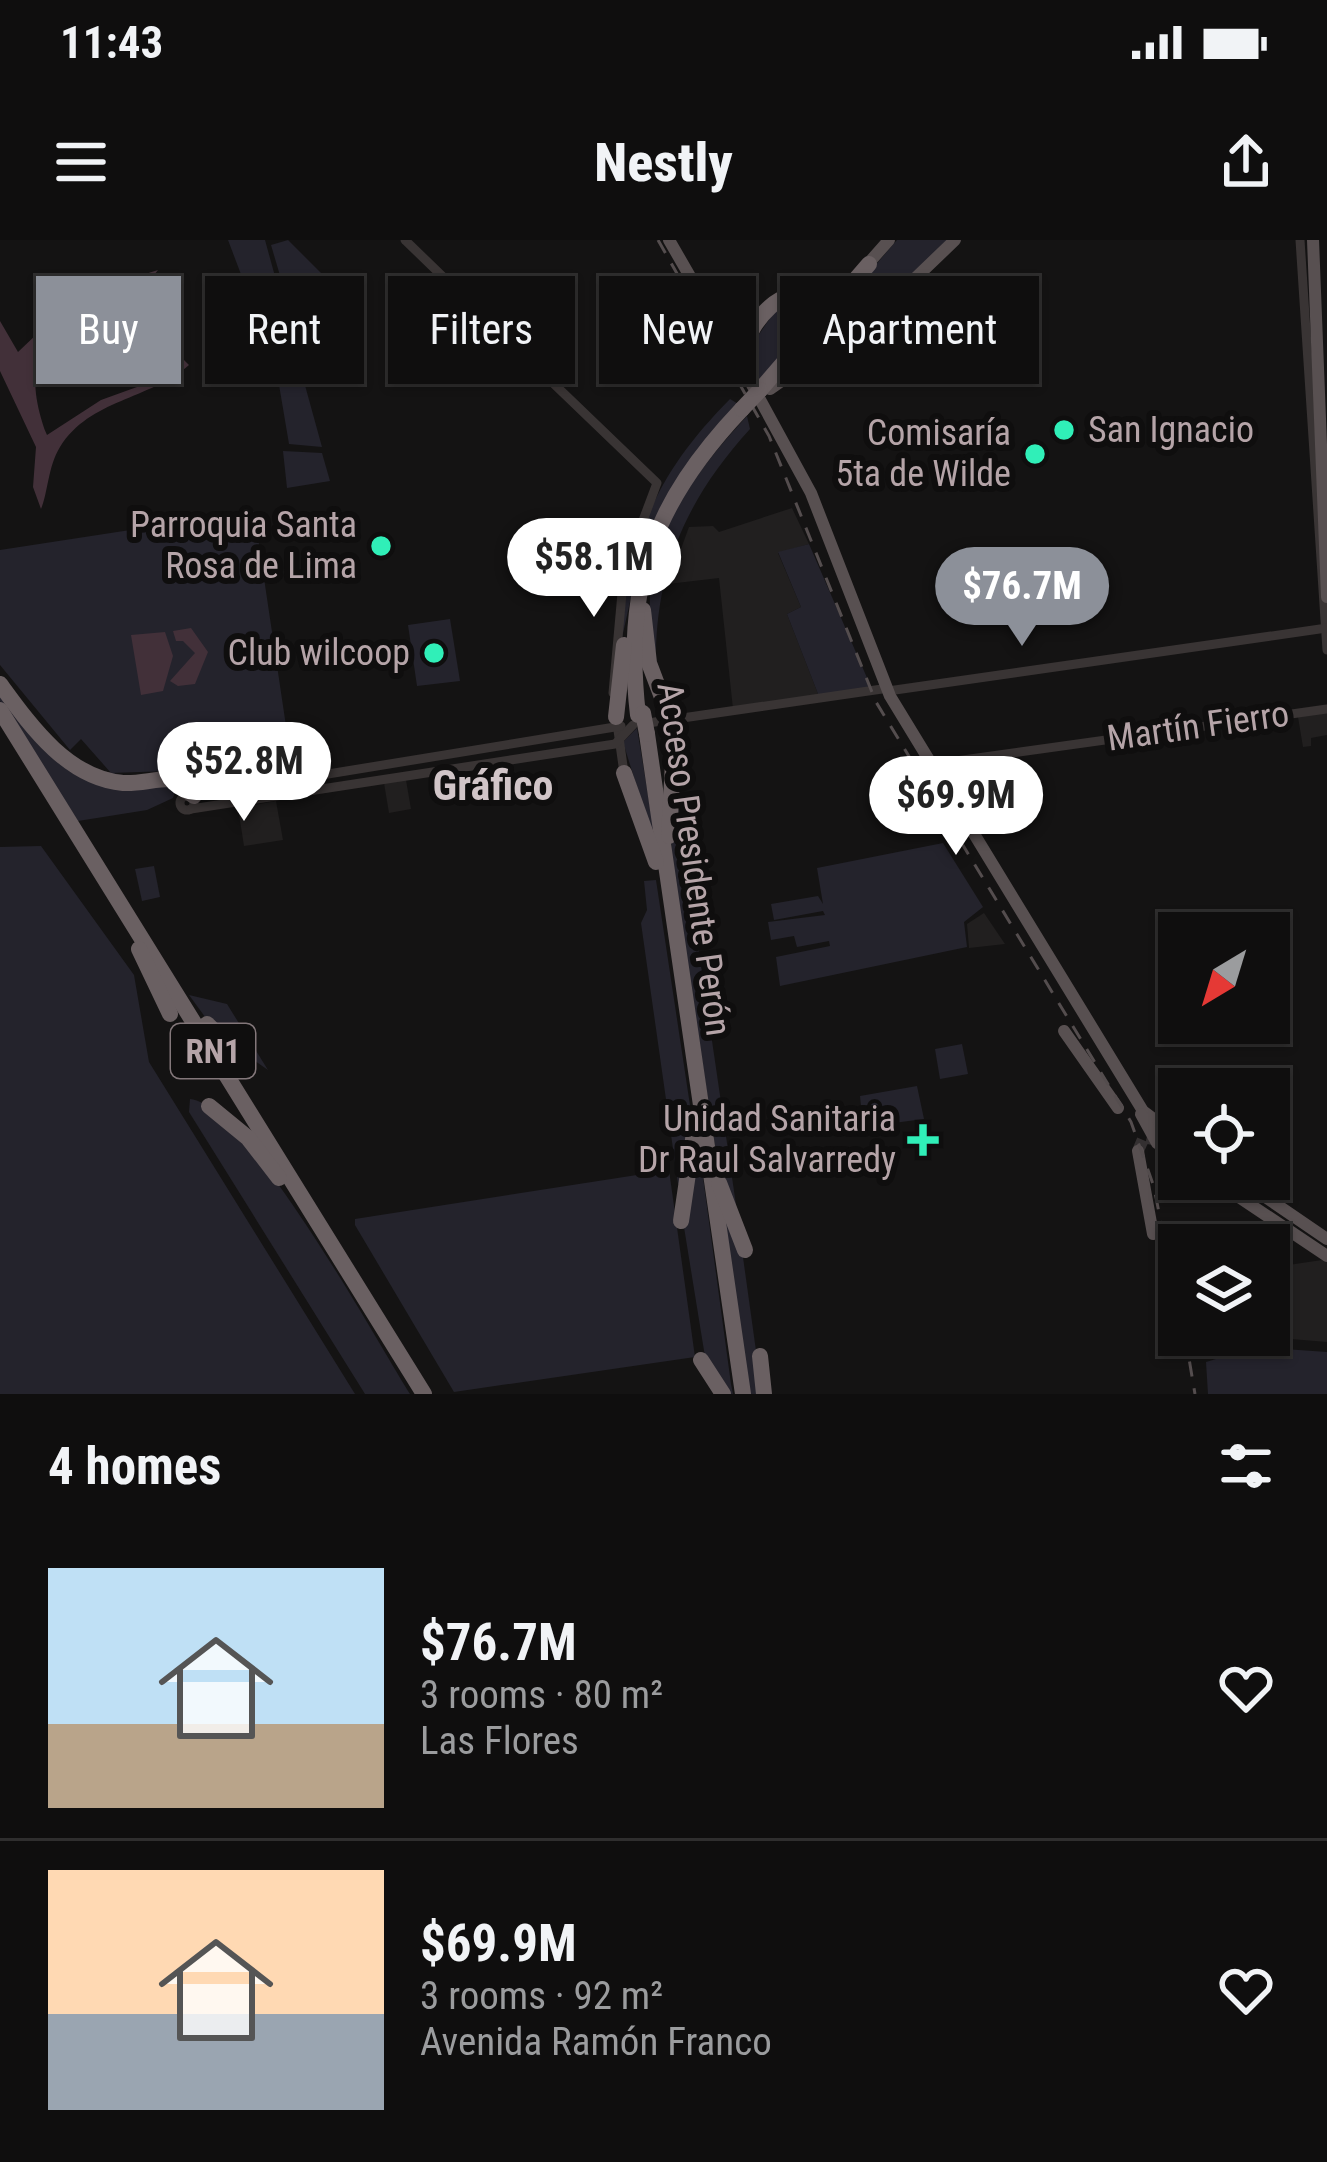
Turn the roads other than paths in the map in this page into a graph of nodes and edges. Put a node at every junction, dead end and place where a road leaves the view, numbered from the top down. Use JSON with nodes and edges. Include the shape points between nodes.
{"nodes":[{"id":1,"x":405,"y":240,"type":"edge"},
{"id":2,"x":669,"y":240,"type":"edge"},
{"id":3,"x":889,"y":240,"type":"edge"},
{"id":4,"x":955,"y":240,"type":"edge"},
{"id":5,"x":1300,"y":240,"type":"edge"},
{"id":6,"x":1315,"y":240,"type":"edge"},
{"id":7,"x":869,"y":264,"type":"junction"},
{"id":8,"x":442,"y":276,"type":"edge"},
{"id":9,"x":690,"y":276,"type":"edge"},
{"id":10,"x":859,"y":276,"type":"edge"},
{"id":11,"x":1312,"y":277,"type":"junction"},
{"id":12,"x":780,"y":301,"type":"edge"},
{"id":13,"x":756,"y":318,"type":"edge"},
{"id":14,"x":756,"y":320,"type":"edge"},
{"id":15,"x":1314,"y":331,"type":"junction"},
{"id":16,"x":1318,"y":356,"type":"edge"},
{"id":17,"x":780,"y":372,"type":"edge"},
{"id":18,"x":560,"y":384,"type":"edge"},
{"id":19,"x":748,"y":384,"type":"edge"},
{"id":20,"x":749,"y":384,"type":"edge"},
{"id":21,"x":757,"y":405,"type":"junction"},
{"id":22,"x":1327,"y":496,"type":"edge"},
{"id":23,"x":640,"y":591,"type":"junction"},
{"id":24,"x":1327,"y":597,"type":"edge"},
{"id":25,"x":1325,"y":628,"type":"edge"},
{"id":26,"x":1327,"y":650,"type":"edge"},
{"id":27,"x":0,"y":684,"type":"edge"},
{"id":28,"x":885,"y":690,"type":"junction"},
{"id":29,"x":666,"y":708,"type":"dead end"},
{"id":30,"x":1327,"y":709,"type":"edge"},
{"id":31,"x":0,"y":710,"type":"edge"},
{"id":32,"x":0,"y":722,"type":"edge"},
{"id":33,"x":636,"y":723,"type":"junction"},
{"id":34,"x":619,"y":742,"type":"junction"},
{"id":35,"x":674,"y":763,"type":"dead end"},
{"id":36,"x":929,"y":764,"type":"junction"},
{"id":37,"x":624,"y":773,"type":"joint"},
{"id":38,"x":189,"y":800,"type":"junction"},
{"id":39,"x":668,"y":900,"type":"junction"},
{"id":40,"x":134,"y":937,"type":"junction"},
{"id":41,"x":164,"y":970,"type":"junction"},
{"id":42,"x":170,"y":1014,"type":"dead end"},
{"id":43,"x":1064,"y":1031,"type":"dead end"},
{"id":44,"x":236,"y":1052,"type":"dead end"},
{"id":45,"x":692,"y":1083,"type":"junction"},
{"id":46,"x":209,"y":1106,"type":"dead end"},
{"id":47,"x":1118,"y":1108,"type":"dead end"},
{"id":48,"x":703,"y":1123,"type":"junction"},
{"id":49,"x":1158,"y":1127,"type":"edge"},
{"id":50,"x":1138,"y":1151,"type":"dead end"},
{"id":51,"x":292,"y":1158,"type":"dead end"},
{"id":52,"x":1245,"y":1200,"type":"edge"},
{"id":53,"x":1270,"y":1200,"type":"edge"},
{"id":54,"x":309,"y":1213,"type":"junction"},
{"id":55,"x":681,"y":1222,"type":"dead end"},
{"id":56,"x":1154,"y":1234,"type":"dead end"},
{"id":57,"x":1327,"y":1239,"type":"edge"},
{"id":58,"x":745,"y":1250,"type":"dead end"},
{"id":59,"x":1327,"y":1256,"type":"edge"},
{"id":60,"x":760,"y":1356,"type":"dead end"},
{"id":61,"x":701,"y":1360,"type":"dead end"},
{"id":62,"x":716,"y":1391,"type":"edge"},
{"id":63,"x":420,"y":1394,"type":"edge"},
{"id":64,"x":741,"y":1394,"type":"edge"},
{"id":65,"x":764,"y":1394,"type":"edge"}],
"edges":[{"from":1,"to":8,"type":"street"},
{"from":2,"to":9,"type":"main road"},
{"from":3,"to":7,"type":"main road"},
{"from":4,"to":21,"type":"main road","via":[[881,311],[796,367]]},
{"from":5,"to":11,"type":"main road"},
{"from":5,"to":15,"type":"street"},
{"from":6,"to":11,"type":"main road"},
{"from":6,"to":15,"type":"street"},
{"from":7,"to":10,"type":"highway","name":"Acceso Presidente Perón"},
{"from":7,"to":14,"type":"main road","via":[[830,295],[774,296]]},
{"from":11,"to":15,"type":"main road"},
{"from":12,"to":13,"type":"highway"},
{"from":15,"to":16,"type":"main road"},
{"from":16,"to":22,"type":"street"},
{"from":16,"to":24,"type":"main road"},
{"from":16,"to":25,"type":"street"},
{"from":17,"to":21,"type":"highway","name":"Acceso Presidente Perón"},
{"from":18,"to":33,"type":"street","via":[[657,483],[620,594],[611,673]]},
{"from":19,"to":21,"type":"main road"},
{"from":20,"to":21,"type":"main road"},
{"from":21,"to":23,"type":"highway","name":"Acceso Presidente Perón","via":[[712,446],[678,497]]},
{"from":21,"to":28,"type":"main road","via":[[811,494]]},
{"from":23,"to":29,"type":"highway","via":[[648,657]]},
{"from":23,"to":33,"type":"highway","name":"Acceso Presidente Perón"},
{"from":23,"to":33,"type":"highway","via":[[626,635]]},
{"from":25,"to":26,"type":"street"},
{"from":25,"to":28,"type":"street"},
{"from":27,"to":38,"type":"highway","via":[[74,765],[105,780],[170,782]]},
{"from":28,"to":33,"type":"street"},
{"from":28,"to":36,"type":"main road"},
{"from":30,"to":36,"type":"street","name":"Martín Fierro"},
{"from":31,"to":41,"type":"highway","number":"RN1"},
{"from":32,"to":40,"type":"highway","number":"RN1"},
{"from":33,"to":34,"type":"street"},
{"from":33,"to":38,"type":"street"},
{"from":33,"to":39,"type":"highway","name":"Acceso Presidente Perón"},
{"from":34,"to":37,"type":"street"},
{"from":34,"to":38,"type":"street"},
{"from":35,"to":39,"type":"highway"},
{"from":36,"to":49,"type":"main road"},
{"from":37,"to":39,"type":"highway"},
{"from":39,"to":45,"type":"highway","name":"Acceso Presidente Perón"},
{"from":39,"to":48,"type":"highway","name":"Acceso Presidente Perón"},
{"from":40,"to":42,"type":"highway"},
{"from":40,"to":54,"type":"highway","number":"RN1"},
{"from":41,"to":44,"type":"highway"},
{"from":41,"to":54,"type":"highway","number":"RN1"},
{"from":43,"to":47,"type":"main road"},
{"from":45,"to":55,"type":"highway","via":[[694,1145]]},
{"from":45,"to":64,"type":"highway","name":"Acceso Presidente Perón"},
{"from":46,"to":54,"type":"highway","via":[[248,1138]]},
{"from":48,"to":58,"type":"highway"},
{"from":48,"to":64,"type":"highway","name":"Acceso Presidente Perón"},
{"from":50,"to":56,"type":"main road"},
{"from":51,"to":54,"type":"highway"},
{"from":52,"to":59,"type":"main road"},
{"from":53,"to":57,"type":"main road"},
{"from":54,"to":63,"type":"highway","number":"RN1"},
{"from":60,"to":65,"type":"highway"},
{"from":61,"to":62,"type":"highway"}]}
